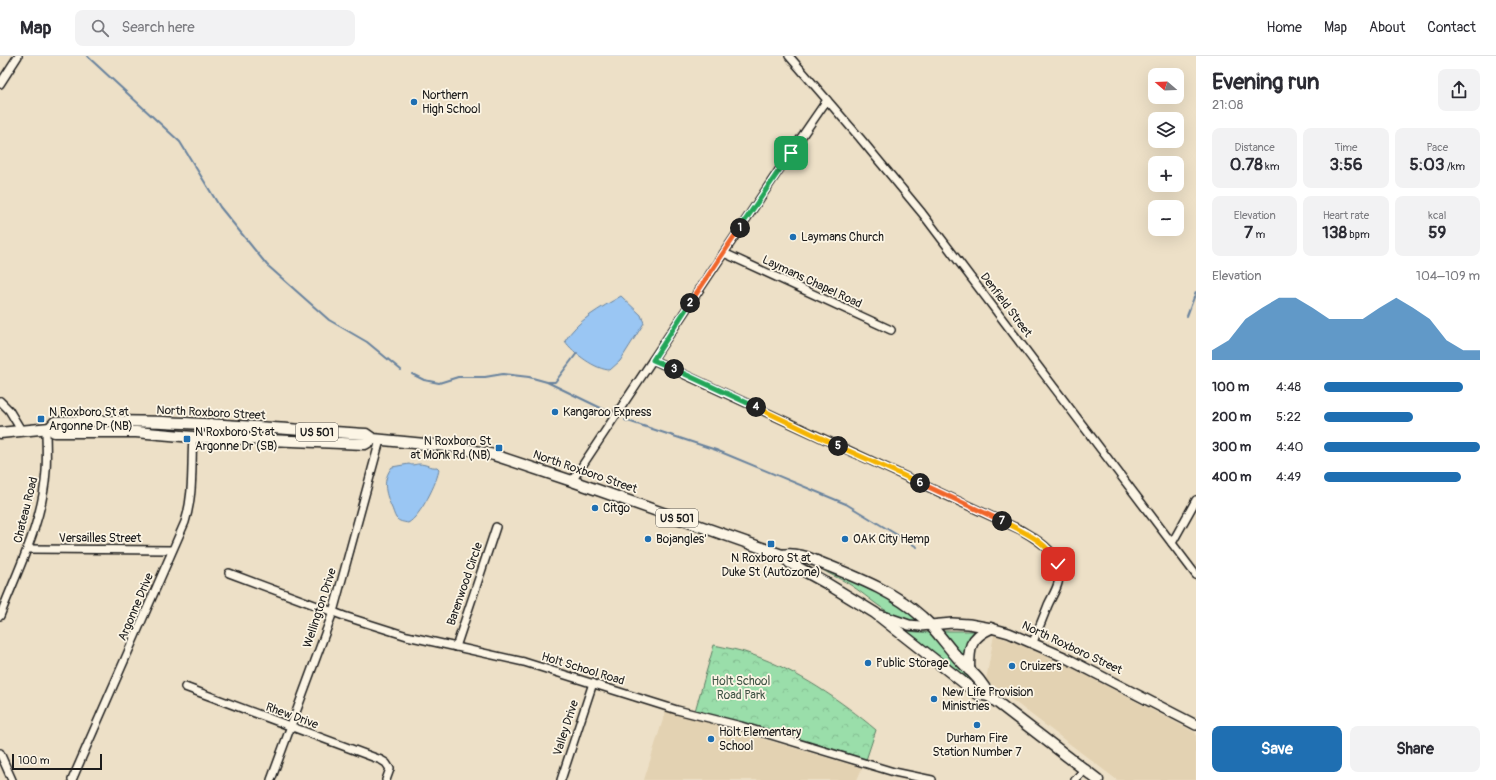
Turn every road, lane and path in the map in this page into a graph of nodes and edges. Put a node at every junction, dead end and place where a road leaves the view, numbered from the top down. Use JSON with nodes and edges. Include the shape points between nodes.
{"nodes":[{"id":1,"x":18,"y":56,"type":"edge"},
{"id":2,"x":789,"y":56,"type":"edge"},
{"id":3,"x":0,"y":84,"type":"edge"},
{"id":4,"x":827,"y":100,"type":"junction"},
{"id":5,"x":724,"y":253,"type":"junction"},
{"id":6,"x":891,"y":330,"type":"dead end"},
{"id":7,"x":653,"y":360,"type":"junction"},
{"id":8,"x":0,"y":401,"type":"edge"},
{"id":9,"x":192,"y":423,"type":"junction"},
{"id":10,"x":48,"y":428,"type":"junction"},
{"id":11,"x":251,"y":428,"type":"junction"},
{"id":12,"x":21,"y":430,"type":"junction"},
{"id":13,"x":0,"y":432,"type":"edge"},
{"id":14,"x":136,"y":432,"type":"junction"},
{"id":15,"x":193,"y":437,"type":"junction"},
{"id":16,"x":377,"y":439,"type":"junction"},
{"id":17,"x":572,"y":481,"type":"junction"},
{"id":18,"x":1196,"y":500,"type":"edge"},
{"id":19,"x":496,"y":527,"type":"dead end"},
{"id":20,"x":1172,"y":543,"type":"junction"},
{"id":21,"x":28,"y":549,"type":"junction"},
{"id":22,"x":172,"y":550,"type":"junction"},
{"id":23,"x":782,"y":555,"type":"junction"},
{"id":24,"x":229,"y":573,"type":"dead end"},
{"id":25,"x":1196,"y":575,"type":"edge"},
{"id":26,"x":333,"y":612,"type":"junction"},
{"id":27,"x":874,"y":613,"type":"junction"},
{"id":28,"x":0,"y":616,"type":"edge"},
{"id":29,"x":929,"y":625,"type":"junction"},
{"id":30,"x":991,"y":628,"type":"junction"},
{"id":31,"x":1033,"y":642,"type":"junction"},
{"id":32,"x":456,"y":647,"type":"junction"},
{"id":33,"x":969,"y":670,"type":"junction"},
{"id":34,"x":593,"y":683,"type":"junction"},
{"id":35,"x":184,"y":688,"type":"dead end"},
{"id":36,"x":989,"y":696,"type":"junction"},
{"id":37,"x":1196,"y":725,"type":"edge"},
{"id":38,"x":291,"y":727,"type":"junction"},
{"id":39,"x":0,"y":753,"type":"edge"},
{"id":40,"x":1084,"y":770,"type":"junction"},
{"id":41,"x":12,"y":780,"type":"edge"},
{"id":42,"x":72,"y":780,"type":"edge"},
{"id":43,"x":271,"y":780,"type":"edge"},
{"id":44,"x":386,"y":780,"type":"edge"},
{"id":45,"x":561,"y":780,"type":"edge"},
{"id":46,"x":932,"y":780,"type":"edge"},
{"id":47,"x":1075,"y":780,"type":"edge"},
{"id":48,"x":1098,"y":780,"type":"edge"}],
"edges":[{"from":1,"to":3,"type":"street"},
{"from":2,"to":4,"type":"street","name":"Denfield Street"},
{"from":4,"to":5,"type":"street"},
{"from":4,"to":20,"type":"street","name":"Denfield Street","via":[[943,241]]},
{"from":5,"to":6,"type":"street","name":"Laymans Chapel Road"},
{"from":5,"to":7,"type":"street"},
{"from":7,"to":17,"type":"street"},
{"from":7,"to":31,"type":"street","via":[[1036,539],[1052,552],[1060,574]]},
{"from":8,"to":12,"type":"street","via":[[9,410]]},
{"from":9,"to":10,"type":"highway","name":"North Roxboro Street","number":"US 501","via":[[71,421],[55,422]]},
{"from":9,"to":11,"type":"highway","name":"North Roxboro Street","number":"US 501"},
{"from":9,"to":14,"type":"highway","via":[[184,429],[148,428]]},
{"from":10,"to":12,"type":"highway","name":"North Roxboro Street","number":"US 501"},
{"from":10,"to":14,"type":"highway","name":"North Roxboro Street","number":"US 501","via":[[54,432]]},
{"from":10,"to":21,"type":"street","name":"Chateau Road","via":[[44,484],[36,526]]},
{"from":11,"to":15,"type":"highway","via":[[246,432],[198,430]]},
{"from":11,"to":16,"type":"highway","name":"North Roxboro Street","number":"US 501","via":[[366,434]]},
{"from":12,"to":13,"type":"highway","name":"North Roxboro Street","number":"US 501"},
{"from":14,"to":15,"type":"highway","name":"North Roxboro Street","number":"US 501"},
{"from":15,"to":16,"type":"highway","name":"North Roxboro Street","number":"US 501","via":[[365,444]]},
{"from":15,"to":22,"type":"street","name":"Argonne Drive","via":[[189,505],[185,522]]},
{"from":16,"to":17,"type":"highway","name":"North Roxboro Street","number":"US 501","via":[[481,452]]},
{"from":16,"to":26,"type":"street","name":"Wellington Drive"},
{"from":17,"to":23,"type":"highway","name":"North Roxboro Street","number":"US 501"},
{"from":18,"to":20,"type":"street"},
{"from":19,"to":32,"type":"street","name":"Barenwood Circle"},
{"from":20,"to":25,"type":"street","name":"Denfield Street"},
{"from":21,"to":22,"type":"street","name":"Versailles Street"},
{"from":21,"to":28,"type":"street","name":"Chateau Road"},
{"from":22,"to":42,"type":"street","name":"Argonne Drive"},
{"from":23,"to":27,"type":"highway","name":"North Roxboro Street","number":"US 501","via":[[790,563]]},
{"from":23,"to":29,"type":"highway","name":"North Roxboro Street","number":"US 501","via":[[793,553],[884,590],[913,609]]},
{"from":24,"to":26,"type":"street","name":"Holt School Road"},
{"from":26,"to":32,"type":"street","name":"Holt School Road","via":[[407,636]]},
{"from":26,"to":38,"type":"street","name":"Wellington Drive"},
{"from":27,"to":29,"type":"main road","name":"North Roxboro Street","via":[[909,625]]},
{"from":27,"to":36,"type":"highway","number":"US 501","via":[[978,694]]},
{"from":29,"to":30,"type":"main road","name":"North Roxboro Street","via":[[960,623]]},
{"from":29,"to":33,"type":"highway","number":"US 501"},
{"from":30,"to":31,"type":"main road","name":"North Roxboro Street"},
{"from":30,"to":33,"type":"highway","via":[[978,635],[972,644]]},
{"from":31,"to":37,"type":"main road","name":"North Roxboro Street"},
{"from":32,"to":34,"type":"street","name":"Holt School Road","via":[[524,662]]},
{"from":33,"to":36,"type":"highway","number":"US 501","via":[[984,685]]},
{"from":34,"to":45,"type":"street","name":"Valley Drive"},
{"from":34,"to":46,"type":"street","name":"Holt School Road","via":[[677,710],[741,726],[894,772]]},
{"from":35,"to":38,"type":"street","name":"Rhew Drive"},
{"from":36,"to":40,"type":"highway","number":"US 501"},
{"from":38,"to":43,"type":"street","name":"Wellington Drive"},
{"from":38,"to":44,"type":"street","name":"Rhew Drive","via":[[381,760],[390,769]]},
{"from":39,"to":41,"type":"street"},
{"from":40,"to":47,"type":"street"},
{"from":40,"to":48,"type":"highway","number":"US 501"}]}
